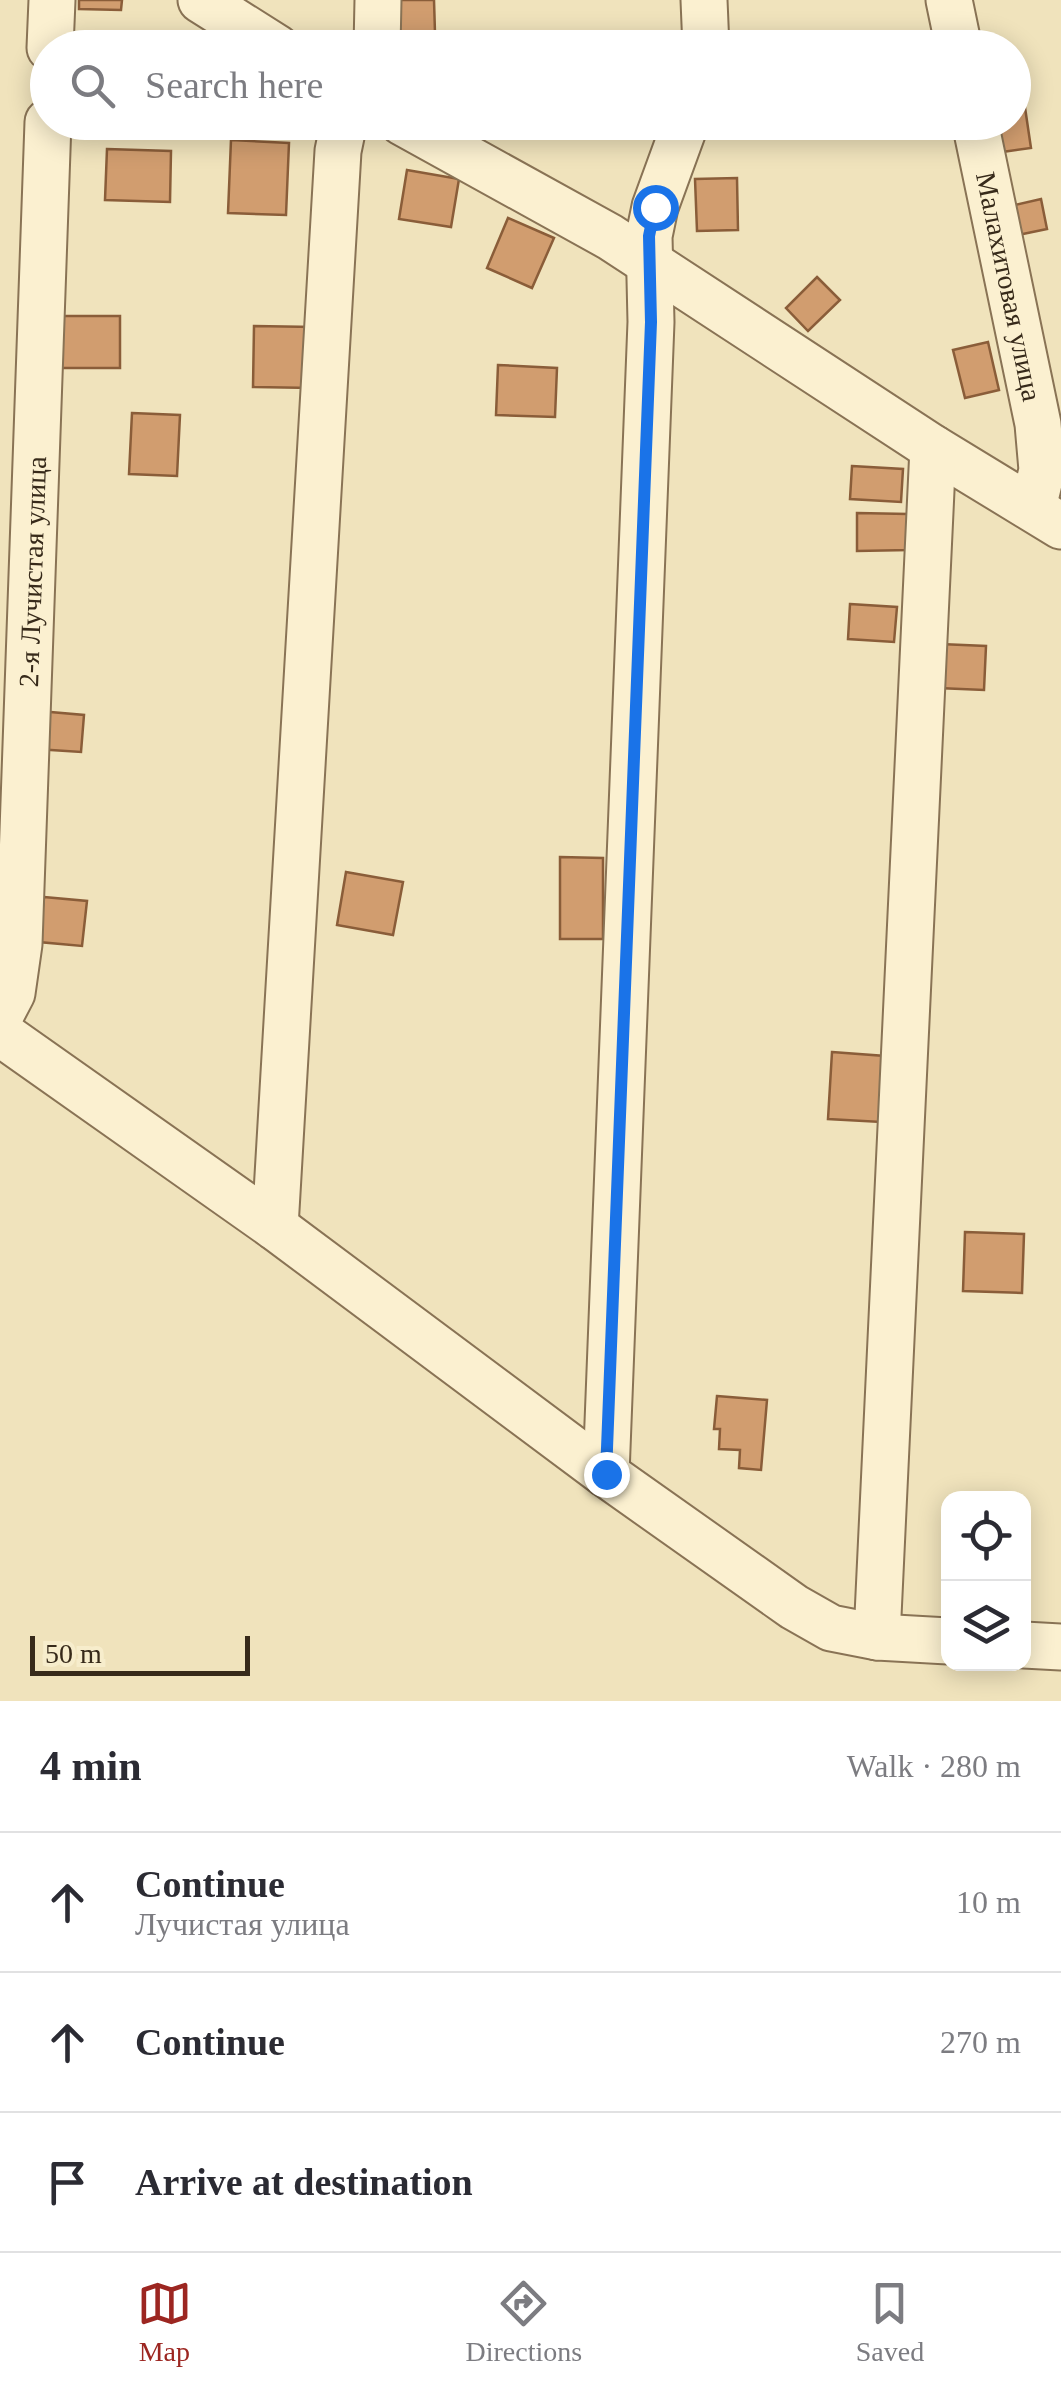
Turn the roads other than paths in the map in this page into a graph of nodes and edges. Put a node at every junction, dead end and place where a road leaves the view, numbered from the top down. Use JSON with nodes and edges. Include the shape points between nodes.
{"nodes":[{"id":1,"x":52,"y":0,"type":"edge"},
{"id":2,"x":201,"y":0,"type":"edge"},
{"id":3,"x":378,"y":0,"type":"edge"},
{"id":4,"x":704,"y":0,"type":"edge"},
{"id":5,"x":949,"y":0,"type":"edge"},
{"id":6,"x":51,"y":30,"type":"edge"},
{"id":7,"x":248,"y":30,"type":"edge"},
{"id":8,"x":377,"y":30,"type":"edge"},
{"id":9,"x":705,"y":30,"type":"edge"},
{"id":10,"x":955,"y":30,"type":"edge"},
{"id":11,"x":47,"y":140,"type":"edge"},
{"id":12,"x":340,"y":140,"type":"edge"},
{"id":13,"x":435,"y":140,"type":"edge"},
{"id":14,"x":679,"y":140,"type":"edge"},
{"id":15,"x":979,"y":140,"type":"edge"},
{"id":16,"x":650,"y":265,"type":"junction"},
{"id":17,"x":934,"y":448,"type":"junction"},
{"id":18,"x":1047,"y":517,"type":"edge"},
{"id":19,"x":0,"y":1016,"type":"edge"},
{"id":20,"x":0,"y":1033,"type":"edge"},
{"id":21,"x":274,"y":1227,"type":"junction"},
{"id":22,"x":606,"y":1474,"type":"junction"},
{"id":23,"x":877,"y":1637,"type":"junction"},
{"id":24,"x":941,"y":1641,"type":"edge"},
{"id":25,"x":1031,"y":1645,"type":"edge"},
{"id":26,"x":1061,"y":1647,"type":"edge"}],
"edges":[{"from":1,"to":6,"type":"street"},
{"from":2,"to":7,"type":"street"},
{"from":3,"to":8,"type":"street"},
{"from":4,"to":9,"type":"street"},
{"from":5,"to":10,"type":"street"},
{"from":11,"to":19,"type":"street","name":"2-я Лучистая улица","via":[[19,944],[12,993]]},
{"from":12,"to":21,"type":"street"},
{"from":13,"to":16,"type":"street"},
{"from":14,"to":16,"type":"street","via":[[655,207]]},
{"from":15,"to":18,"type":"street","name":"Малахитовая улица","via":[[1038,424]]},
{"from":16,"to":17,"type":"street"},
{"from":16,"to":22,"type":"street"},
{"from":17,"to":18,"type":"street"},
{"from":17,"to":23,"type":"street"},
{"from":20,"to":21,"type":"street"},
{"from":21,"to":22,"type":"street"},
{"from":22,"to":23,"type":"street","via":[[794,1607],[831,1628]]},
{"from":23,"to":24,"type":"street"},
{"from":25,"to":26,"type":"street"}]}
